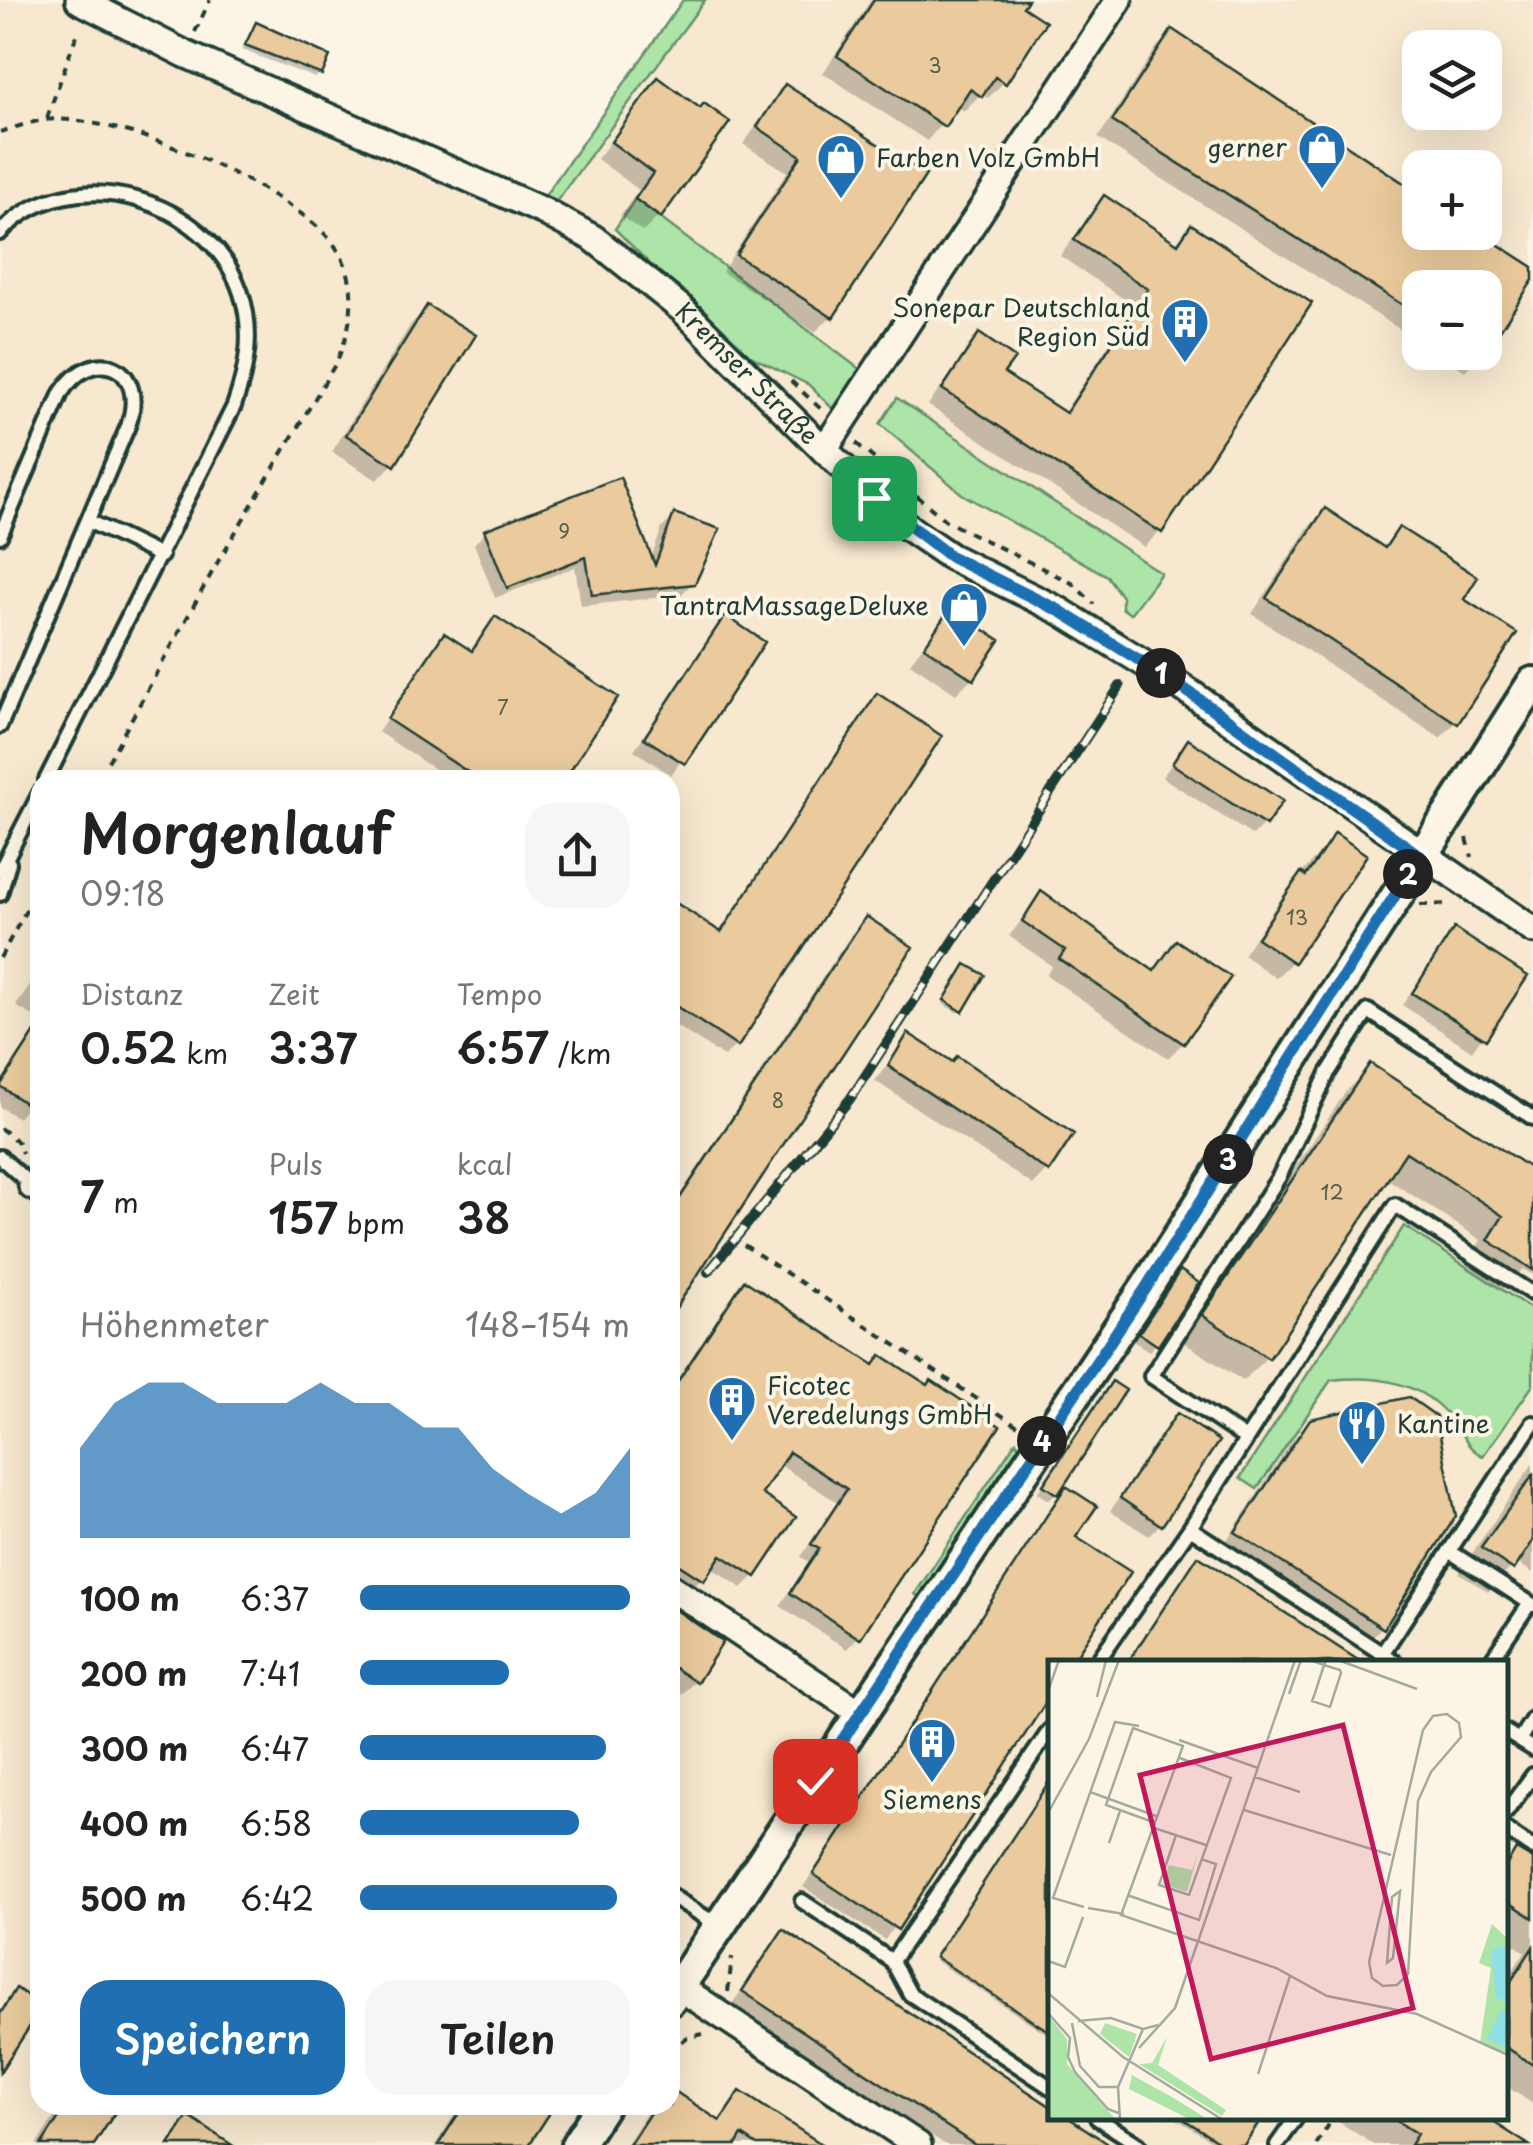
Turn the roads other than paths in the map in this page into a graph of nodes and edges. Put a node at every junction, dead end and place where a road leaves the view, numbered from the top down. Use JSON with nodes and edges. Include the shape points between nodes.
{"nodes":[{"id":1,"x":1119,"y":0,"type":"edge"},
{"id":2,"x":84,"y":2,"type":"edge"},
{"id":3,"x":0,"y":233,"type":"edge"},
{"id":4,"x":824,"y":450,"type":"junction"},
{"id":5,"x":88,"y":521,"type":"junction"},
{"id":6,"x":0,"y":536,"type":"edge"},
{"id":7,"x":161,"y":556,"type":"junction"},
{"id":8,"x":1533,"y":682,"type":"edge"},
{"id":9,"x":0,"y":726,"type":"edge"},
{"id":10,"x":51,"y":770,"type":"edge"},
{"id":11,"x":30,"y":812,"type":"edge"},
{"id":12,"x":14,"y":844,"type":"junction"},
{"id":13,"x":1420,"y":856,"type":"junction"},
{"id":14,"x":0,"y":871,"type":"edge"},
{"id":15,"x":0,"y":894,"type":"edge"},
{"id":16,"x":1533,"y":930,"type":"edge"},
{"id":17,"x":1533,"y":1118,"type":"edge"},
{"id":18,"x":0,"y":1157,"type":"edge"},
{"id":19,"x":30,"y":1183,"type":"edge"},
{"id":20,"x":1533,"y":1294,"type":"edge"},
{"id":21,"x":1533,"y":1422,"type":"edge"},
{"id":22,"x":1246,"y":1439,"type":"junction"},
{"id":23,"x":1190,"y":1528,"type":"junction"},
{"id":24,"x":1450,"y":1551,"type":"junction"},
{"id":25,"x":680,"y":1594,"type":"edge"},
{"id":26,"x":1531,"y":1604,"type":"edge"},
{"id":27,"x":1382,"y":1654,"type":"junction"},
{"id":28,"x":1098,"y":1660,"type":"edge"},
{"id":29,"x":1392,"y":1660,"type":"edge"},
{"id":30,"x":1491,"y":1660,"type":"edge"},
{"id":31,"x":858,"y":1712,"type":"junction"},
{"id":32,"x":1533,"y":1718,"type":"edge"},
{"id":33,"x":1048,"y":1733,"type":"edge"},
{"id":34,"x":1508,"y":1733,"type":"edge"},
{"id":35,"x":1519,"y":1740,"type":"junction"},
{"id":36,"x":1533,"y":1749,"type":"edge"},
{"id":37,"x":1533,"y":1775,"type":"edge"},
{"id":38,"x":1528,"y":1794,"type":"edge"},
{"id":39,"x":1508,"y":1810,"type":"edge"},
{"id":40,"x":1508,"y":1831,"type":"edge"},
{"id":41,"x":1533,"y":1848,"type":"edge"},
{"id":42,"x":802,"y":1900,"type":"dead end"},
{"id":43,"x":680,"y":1902,"type":"edge"},
{"id":44,"x":719,"y":1926,"type":"junction"},
{"id":45,"x":892,"y":1960,"type":"junction"},
{"id":46,"x":680,"y":1984,"type":"edge"},
{"id":47,"x":680,"y":1997,"type":"edge"},
{"id":48,"x":1048,"y":2085,"type":"edge"},
{"id":49,"x":597,"y":2115,"type":"edge"},
{"id":50,"x":1101,"y":2120,"type":"edge"},
{"id":51,"x":1295,"y":2120,"type":"edge"},
{"id":52,"x":578,"y":2145,"type":"edge"},
{"id":53,"x":918,"y":2145,"type":"edge"},
{"id":54,"x":1139,"y":2145,"type":"edge"},
{"id":55,"x":1277,"y":2145,"type":"edge"}],
"edges":[{"from":1,"to":4,"type":"street"},
{"from":2,"to":4,"type":"street","name":"Kremser Straße","via":[[592,238],[682,308]]},
{"from":3,"to":7,"type":"lane","via":[[40,206],[76,195],[145,200],[205,238],[241,292],[249,328],[247,368]]},
{"from":4,"to":13,"type":"street","name":"Kremser Straße","via":[[910,529],[951,557],[1173,681]]},
{"from":5,"to":6,"type":"lane","via":[[134,408],[126,376],[94,364],[74,374],[61,393]]},
{"from":5,"to":7,"type":"lane"},
{"from":5,"to":9,"type":"lane"},
{"from":7,"to":10,"type":"lane"},
{"from":8,"to":13,"type":"street"},
{"from":11,"to":12,"type":"lane"},
{"from":12,"to":14,"type":"lane"},
{"from":12,"to":15,"type":"lane"},
{"from":13,"to":16,"type":"street","name":"Kremser Straße"},
{"from":13,"to":31,"type":"street","via":[[1182,1231]]},
{"from":17,"to":22,"type":"lane","via":[[1368,1011],[1328,1073],[1278,1178],[1152,1376]]},
{"from":18,"to":19,"type":"lane"},
{"from":20,"to":22,"type":"lane","via":[[1395,1205]]},
{"from":21,"to":24,"type":"lane"},
{"from":22,"to":23,"type":"lane"},
{"from":23,"to":27,"type":"lane"},
{"from":23,"to":28,"type":"lane"},
{"from":24,"to":26,"type":"lane"},
{"from":24,"to":27,"type":"lane"},
{"from":25,"to":31,"type":"street"},
{"from":26,"to":30,"type":"lane"},
{"from":27,"to":29,"type":"lane"},
{"from":31,"to":44,"type":"street"},
{"from":32,"to":35,"type":"lane"},
{"from":33,"to":45,"type":"lane"},
{"from":34,"to":35,"type":"lane"},
{"from":35,"to":36,"type":"lane"},
{"from":37,"to":38,"type":"lane"},
{"from":38,"to":39,"type":"lane"},
{"from":40,"to":41,"type":"lane"},
{"from":42,"to":45,"type":"lane"},
{"from":43,"to":44,"type":"lane"},
{"from":44,"to":46,"type":"street"},
{"from":45,"to":48,"type":"lane","via":[[910,1994]]},
{"from":47,"to":53,"type":"street"},
{"from":49,"to":52,"type":"street"},
{"from":50,"to":54,"type":"lane"},
{"from":51,"to":55,"type":"lane"}]}
